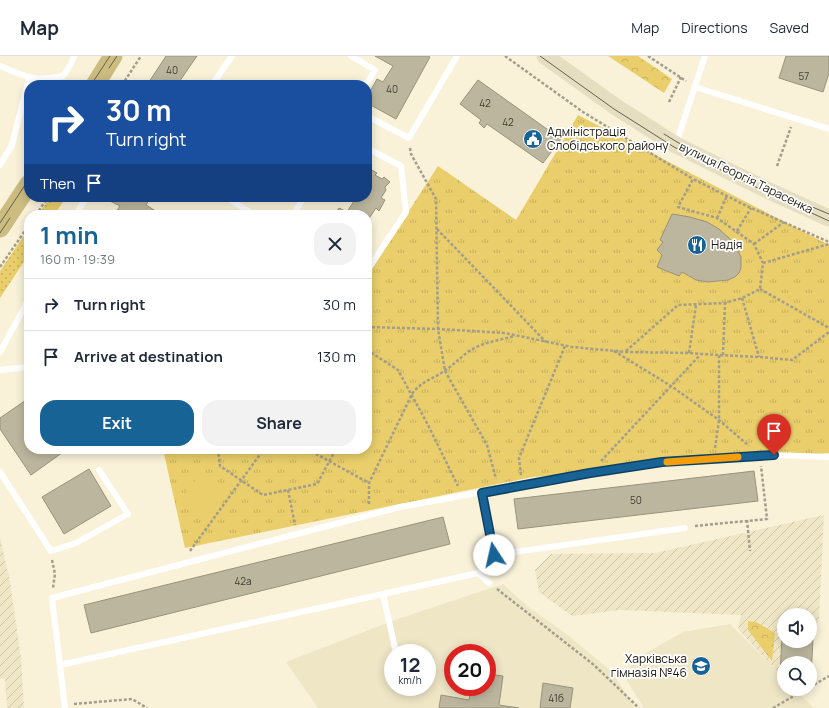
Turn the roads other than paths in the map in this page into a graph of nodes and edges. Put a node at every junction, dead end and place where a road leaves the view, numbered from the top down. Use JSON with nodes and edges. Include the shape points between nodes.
{"nodes":[{"id":1,"x":74,"y":56,"type":"edge"},
{"id":2,"x":113,"y":56,"type":"edge"},
{"id":3,"x":232,"y":56,"type":"edge"},
{"id":4,"x":351,"y":56,"type":"edge"},
{"id":5,"x":457,"y":56,"type":"edge"},
{"id":6,"x":545,"y":56,"type":"edge"},
{"id":7,"x":705,"y":56,"type":"edge"},
{"id":8,"x":0,"y":66,"type":"edge"},
{"id":9,"x":29,"y":78,"type":"joint"},
{"id":10,"x":98,"y":80,"type":"edge"},
{"id":11,"x":215,"y":80,"type":"edge"},
{"id":12,"x":369,"y":80,"type":"edge"},
{"id":13,"x":695,"y":87,"type":"junction"},
{"id":14,"x":24,"y":98,"type":"edge"},
{"id":15,"x":372,"y":119,"type":"edge"},
{"id":16,"x":829,"y":129,"type":"edge"},
{"id":17,"x":676,"y":144,"type":"junction"},
{"id":18,"x":372,"y":151,"type":"edge"},
{"id":19,"x":0,"y":165,"type":"edge"},
{"id":20,"x":24,"y":192,"type":"edge"},
{"id":21,"x":234,"y":202,"type":"edge"},
{"id":22,"x":246,"y":210,"type":"edge"},
{"id":23,"x":829,"y":218,"type":"edge"},
{"id":24,"x":0,"y":228,"type":"edge"},
{"id":25,"x":372,"y":263,"type":"edge"},
{"id":26,"x":24,"y":308,"type":"edge"},
{"id":27,"x":0,"y":352,"type":"edge"},
{"id":28,"x":24,"y":368,"type":"edge"},
{"id":29,"x":0,"y":370,"type":"edge"},
{"id":30,"x":829,"y":457,"type":"edge"},
{"id":31,"x":99,"y":470,"type":"dead end"},
{"id":32,"x":0,"y":472,"type":"edge"},
{"id":33,"x":482,"y":493,"type":"junction"},
{"id":34,"x":685,"y":528,"type":"road end"},
{"id":35,"x":494,"y":555,"type":"junction"},
{"id":36,"x":478,"y":573,"type":"junction"},
{"id":37,"x":489,"y":583,"type":"road end"},
{"id":38,"x":384,"y":594,"type":"junction"},
{"id":39,"x":394,"y":644,"type":"edge"},
{"id":40,"x":60,"y":665,"type":"junction"},
{"id":41,"x":65,"y":706,"type":"edge"}],
"edges":[{"from":1,"to":9,"type":"lane","via":[[63,76],[50,79]]},
{"from":2,"to":10,"type":"main road"},
{"from":3,"to":11,"type":"lane"},
{"from":4,"to":12,"type":"lane","via":[[375,70]]},
{"from":5,"to":15,"type":"lane","via":[[409,138]]},
{"from":6,"to":17,"type":"main road","name":"вулиця Георгія Тарасенка","via":[[616,107]]},
{"from":7,"to":13,"type":"lane"},
{"from":8,"to":9,"type":"lane"},
{"from":13,"to":16,"type":"lane"},
{"from":13,"to":17,"type":"lane"},
{"from":14,"to":19,"type":"lane","via":[[12,145]]},
{"from":17,"to":23,"type":"main road","name":"вулиця Георгія Тарасенка"},
{"from":18,"to":25,"type":"lane","via":[[401,166],[406,212]]},
{"from":20,"to":24,"type":"main road"},
{"from":21,"to":22,"type":"lane"},
{"from":26,"to":27,"type":"lane"},
{"from":28,"to":29,"type":"lane"},
{"from":30,"to":33,"type":"lane","via":[[760,456],[662,462]]},
{"from":31,"to":32,"type":"lane","via":[[128,514],[76,543],[51,551]]},
{"from":33,"to":35,"type":"lane"},
{"from":33,"to":40,"type":"lane","via":[[400,507],[52,598]]},
{"from":34,"to":35,"type":"lane"},
{"from":35,"to":36,"type":"lane"},
{"from":36,"to":37,"type":"lane"},
{"from":36,"to":38,"type":"lane"},
{"from":38,"to":39,"type":"lane"},
{"from":38,"to":40,"type":"lane"},
{"from":40,"to":41,"type":"lane"}]}
